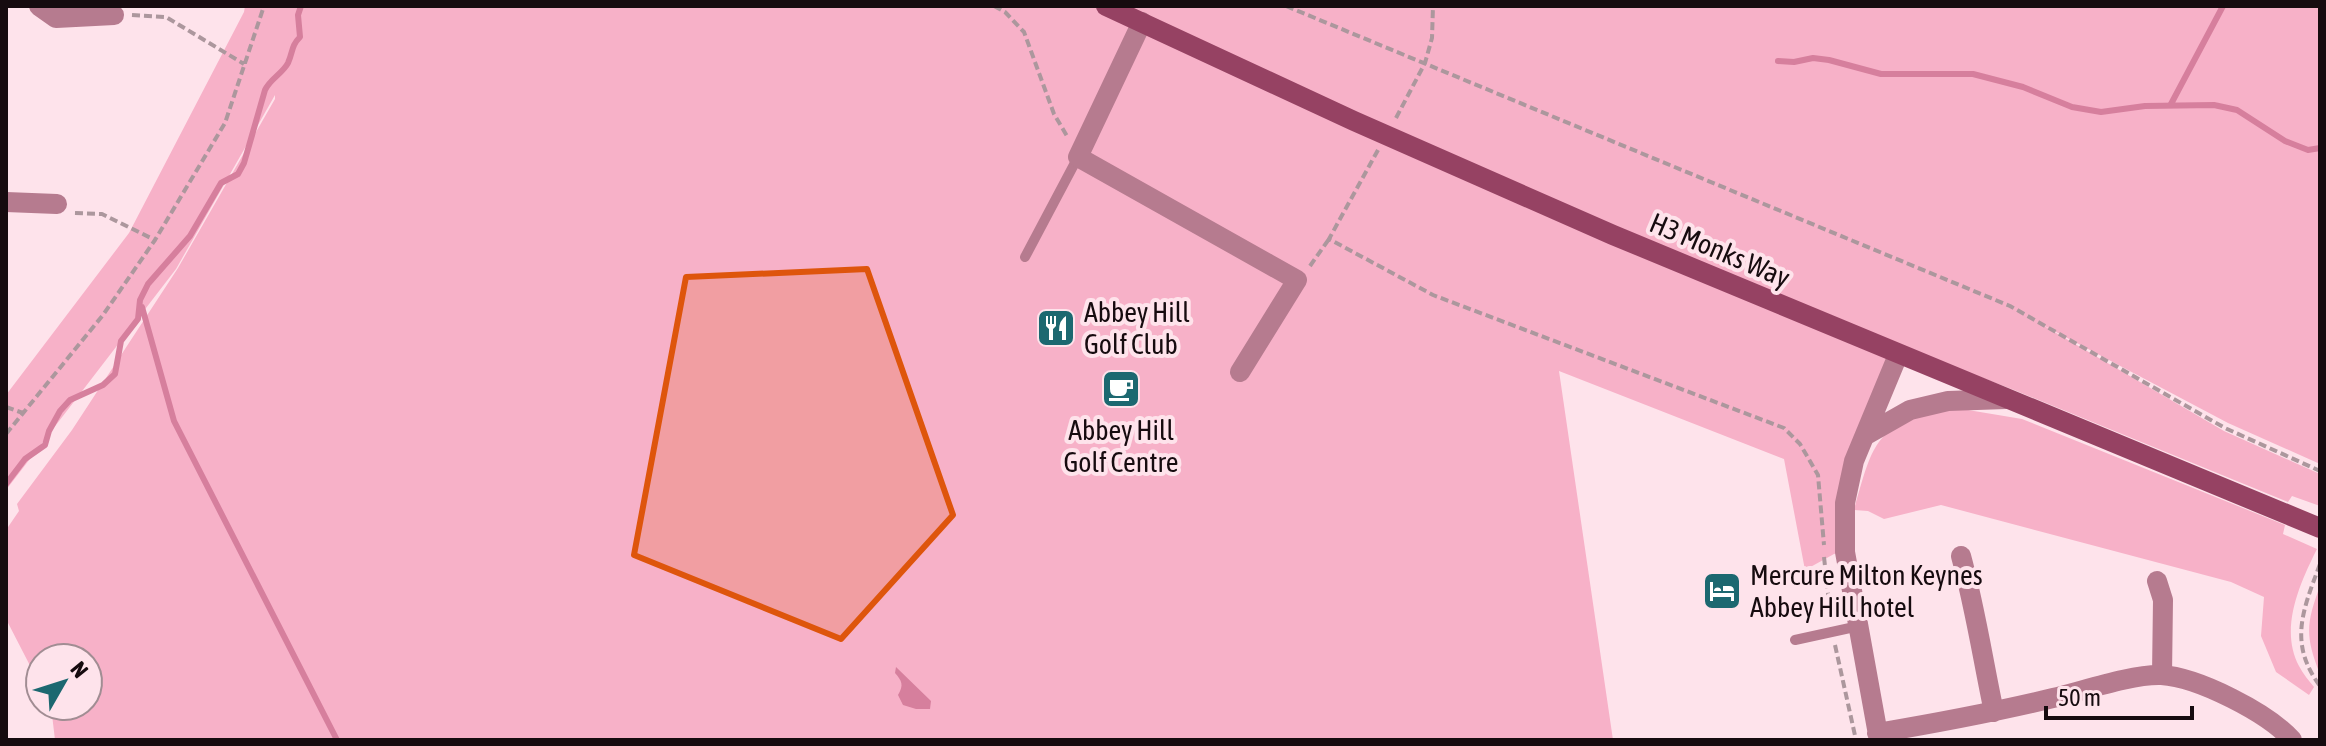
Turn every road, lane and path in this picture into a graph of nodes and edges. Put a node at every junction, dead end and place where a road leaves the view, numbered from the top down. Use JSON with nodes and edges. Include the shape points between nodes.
{"nodes":[{"id":1,"x":39,"y":6,"type":"edge"},
{"id":2,"x":264,"y":6,"type":"edge"},
{"id":3,"x":994,"y":6,"type":"edge"},
{"id":4,"x":1106,"y":6,"type":"edge"},
{"id":5,"x":1286,"y":6,"type":"edge"},
{"id":6,"x":1433,"y":6,"type":"edge"},
{"id":7,"x":114,"y":15,"type":"joint"},
{"id":8,"x":1142,"y":22,"type":"junction"},
{"id":9,"x":1425,"y":63,"type":"junction"},
{"id":10,"x":244,"y":64,"type":"junction"},
{"id":11,"x":1078,"y":157,"type":"junction"},
{"id":12,"x":6,"y":202,"type":"edge"},
{"id":13,"x":57,"y":204,"type":"joint"},
{"id":14,"x":1335,"y":228,"type":"dead end"},
{"id":15,"x":1329,"y":239,"type":"junction"},
{"id":16,"x":155,"y":240,"type":"junction"},
{"id":17,"x":1025,"y":257,"type":"dead end"},
{"id":18,"x":1297,"y":280,"type":"junction"},
{"id":19,"x":1898,"y":355,"type":"junction"},
{"id":20,"x":1240,"y":372,"type":"dead end"},
{"id":21,"x":2006,"y":399,"type":"junction"},
{"id":22,"x":6,"y":407,"type":"edge"},
{"id":23,"x":23,"y":413,"type":"junction"},
{"id":24,"x":6,"y":434,"type":"edge"},
{"id":25,"x":1866,"y":435,"type":"junction"},
{"id":26,"x":2320,"y":471,"type":"edge"},
{"id":27,"x":2320,"y":528,"type":"edge"},
{"id":28,"x":1961,"y":556,"type":"dead end"},
{"id":29,"x":2320,"y":564,"type":"edge"},
{"id":30,"x":2157,"y":581,"type":"dead end"},
{"id":31,"x":1859,"y":626,"type":"junction"},
{"id":32,"x":1833,"y":632,"type":"junction"},
{"id":33,"x":1795,"y":640,"type":"dead end"},
{"id":34,"x":2162,"y":675,"type":"junction"},
{"id":35,"x":2320,"y":686,"type":"edge"},
{"id":36,"x":1994,"y":712,"type":"junction"},
{"id":37,"x":1878,"y":737,"type":"edge"},
{"id":38,"x":1856,"y":740,"type":"edge"},
{"id":39,"x":2292,"y":740,"type":"edge"}],
"edges":[{"from":1,"to":7,"type":"street","via":[[56,18]]},
{"from":2,"to":10,"type":"path"},
{"from":3,"to":11,"type":"path","via":[[1024,32],[1054,114]]},
{"from":4,"to":8,"type":"street","name":"H3 Monks Way"},
{"from":5,"to":9,"type":"path"},
{"from":6,"to":9,"type":"path"},
{"from":7,"to":10,"type":"path","via":[[166,17]]},
{"from":8,"to":11,"type":"street"},
{"from":8,"to":19,"type":"street","name":"H3 Monks Way","via":[[1430,156]]},
{"from":9,"to":26,"type":"path","via":[[2010,306],[2225,428]]},
{"from":10,"to":16,"type":"path","via":[[225,123]]},
{"from":11,"to":17,"type":"lane"},
{"from":11,"to":18,"type":"street"},
{"from":12,"to":13,"type":"street"},
{"from":13,"to":16,"type":"path","via":[[62,212],[102,214]]},
{"from":14,"to":15,"type":"path"},
{"from":15,"to":18,"type":"path"},
{"from":15,"to":32,"type":"path","via":[[1433,295],[1784,428],[1818,475]]},
{"from":16,"to":23,"type":"path","via":[[103,315]]},
{"from":18,"to":20,"type":"street"},
{"from":19,"to":21,"type":"street","name":"H3 Monks Way"},
{"from":19,"to":25,"type":"street"},
{"from":21,"to":25,"type":"street","via":[[1948,401],[1910,410]]},
{"from":21,"to":27,"type":"street","name":"H3 Monks Way"},
{"from":22,"to":23,"type":"path"},
{"from":23,"to":24,"type":"path"},
{"from":25,"to":31,"type":"street","via":[[1845,503],[1845,552]]},
{"from":28,"to":36,"type":"street"},
{"from":29,"to":35,"type":"path","via":[[2300,636],[2306,663]]},
{"from":30,"to":34,"type":"street","via":[[2163,600]]},
{"from":31,"to":32,"type":"lane"},
{"from":31,"to":37,"type":"street"},
{"from":32,"to":33,"type":"lane"},
{"from":32,"to":38,"type":"path"},
{"from":34,"to":36,"type":"street"},
{"from":34,"to":39,"type":"street","via":[[2248,706]]},
{"from":36,"to":37,"type":"street"}]}
